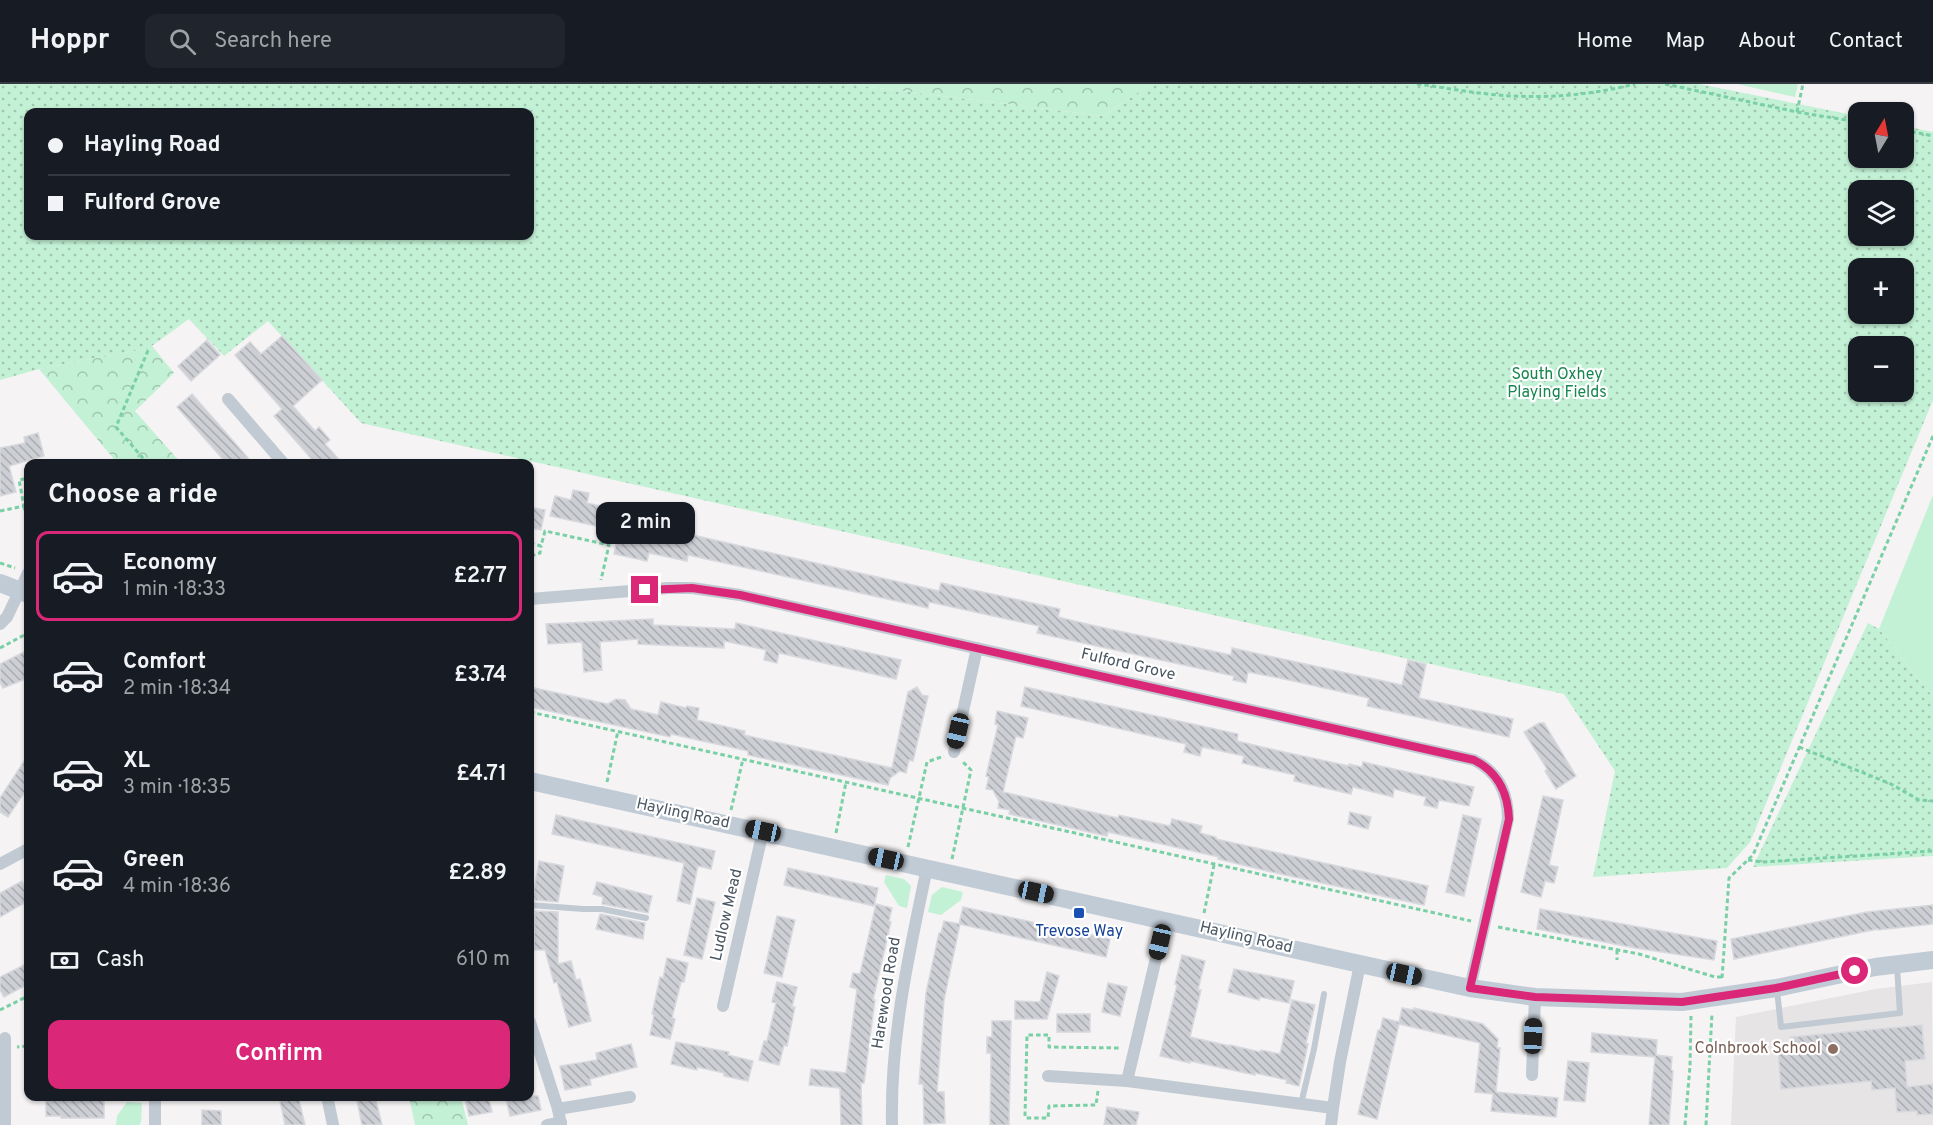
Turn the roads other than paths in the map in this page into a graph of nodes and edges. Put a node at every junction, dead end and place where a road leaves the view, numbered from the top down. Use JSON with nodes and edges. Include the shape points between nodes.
{"nodes":[{"id":1,"x":228,"y":399,"type":"dead end"},
{"id":2,"x":280,"y":459,"type":"edge"},
{"id":3,"x":0,"y":583,"type":"edge"},
{"id":4,"x":24,"y":592,"type":"edge"},
{"id":5,"x":534,"y":599,"type":"edge"},
{"id":6,"x":0,"y":624,"type":"edge"},
{"id":7,"x":977,"y":648,"type":"junction"},
{"id":8,"x":954,"y":752,"type":"road end"},
{"id":9,"x":534,"y":782,"type":"edge"},
{"id":10,"x":763,"y":831,"type":"junction"},
{"id":11,"x":24,"y":851,"type":"edge"},
{"id":12,"x":0,"y":864,"type":"edge"},
{"id":13,"x":927,"y":868,"type":"junction"},
{"id":14,"x":534,"y":905,"type":"edge"},
{"id":15,"x":646,"y":918,"type":"dead end"},
{"id":16,"x":1165,"y":920,"type":"junction"},
{"id":17,"x":1933,"y":960,"type":"edge"},
{"id":18,"x":1360,"y":964,"type":"junction"},
{"id":19,"x":1897,"y":964,"type":"junction"},
{"id":20,"x":1470,"y":988,"type":"junction"},
{"id":21,"x":1776,"y":988,"type":"junction"},
{"id":22,"x":1324,"y":994,"type":"dead end"},
{"id":23,"x":1535,"y":997,"type":"junction"},
{"id":24,"x":723,"y":1006,"type":"dead end"},
{"id":25,"x":534,"y":1034,"type":"edge"},
{"id":26,"x":5,"y":1038,"type":"dead end"},
{"id":27,"x":1532,"y":1075,"type":"dead end"},
{"id":28,"x":1048,"y":1076,"type":"dead end"},
{"id":29,"x":1127,"y":1081,"type":"junction"},
{"id":30,"x":630,"y":1098,"type":"dead end"},
{"id":31,"x":155,"y":1101,"type":"edge"},
{"id":32,"x":328,"y":1101,"type":"edge"},
{"id":33,"x":1301,"y":1104,"type":"junction"},
{"id":34,"x":1333,"y":1108,"type":"junction"},
{"id":35,"x":558,"y":1109,"type":"junction"},
{"id":36,"x":561,"y":1124,"type":"edge"},
{"id":37,"x":4,"y":1125,"type":"edge"},
{"id":38,"x":155,"y":1125,"type":"edge"},
{"id":39,"x":333,"y":1125,"type":"edge"},
{"id":40,"x":547,"y":1125,"type":"edge"},
{"id":41,"x":892,"y":1125,"type":"edge"},
{"id":42,"x":1331,"y":1125,"type":"edge"}],
"edges":[{"from":1,"to":2,"type":"street"},
{"from":3,"to":4,"type":"street"},
{"from":4,"to":6,"type":"street"},
{"from":5,"to":7,"type":"street","name":"Fulford Grove","via":[[668,588],[710,590]]},
{"from":7,"to":8,"type":"street"},
{"from":7,"to":20,"type":"street","name":"Fulford Grove","via":[[1461,756],[1483,765],[1503,789],[1508,807],[1507,828]]},
{"from":9,"to":10,"type":"street","name":"Hayling Road"},
{"from":10,"to":13,"type":"street","name":"Hayling Road"},
{"from":10,"to":24,"type":"street","name":"Ludlow Mead"},
{"from":11,"to":12,"type":"street"},
{"from":13,"to":16,"type":"street","name":"Hayling Road"},
{"from":13,"to":41,"type":"street","name":"Harewood Road","via":[[900,1000]]},
{"from":14,"to":15,"type":"lane","via":[[602,909]]},
{"from":16,"to":18,"type":"street","name":"Hayling Road"},
{"from":16,"to":29,"type":"street"},
{"from":17,"to":19,"type":"street","name":"Hayling Road"},
{"from":18,"to":20,"type":"street","name":"Hayling Road"},
{"from":18,"to":34,"type":"street"},
{"from":19,"to":21,"type":"street","name":"Hayling Road"},
{"from":19,"to":21,"type":"lane","via":[[1900,1013],[1781,1027]]},
{"from":20,"to":23,"type":"street","name":"Hayling Road"},
{"from":21,"to":23,"type":"street","name":"Hayling Road","via":[[1682,1002]]},
{"from":22,"to":33,"type":"lane"},
{"from":23,"to":27,"type":"street"},
{"from":25,"to":35,"type":"street"},
{"from":26,"to":37,"type":"street"},
{"from":28,"to":29,"type":"street"},
{"from":29,"to":33,"type":"street"},
{"from":30,"to":35,"type":"street"},
{"from":31,"to":38,"type":"street"},
{"from":32,"to":39,"type":"street"},
{"from":33,"to":34,"type":"street"},
{"from":34,"to":42,"type":"street"},
{"from":35,"to":36,"type":"street"},
{"from":36,"to":40,"type":"street"}]}
